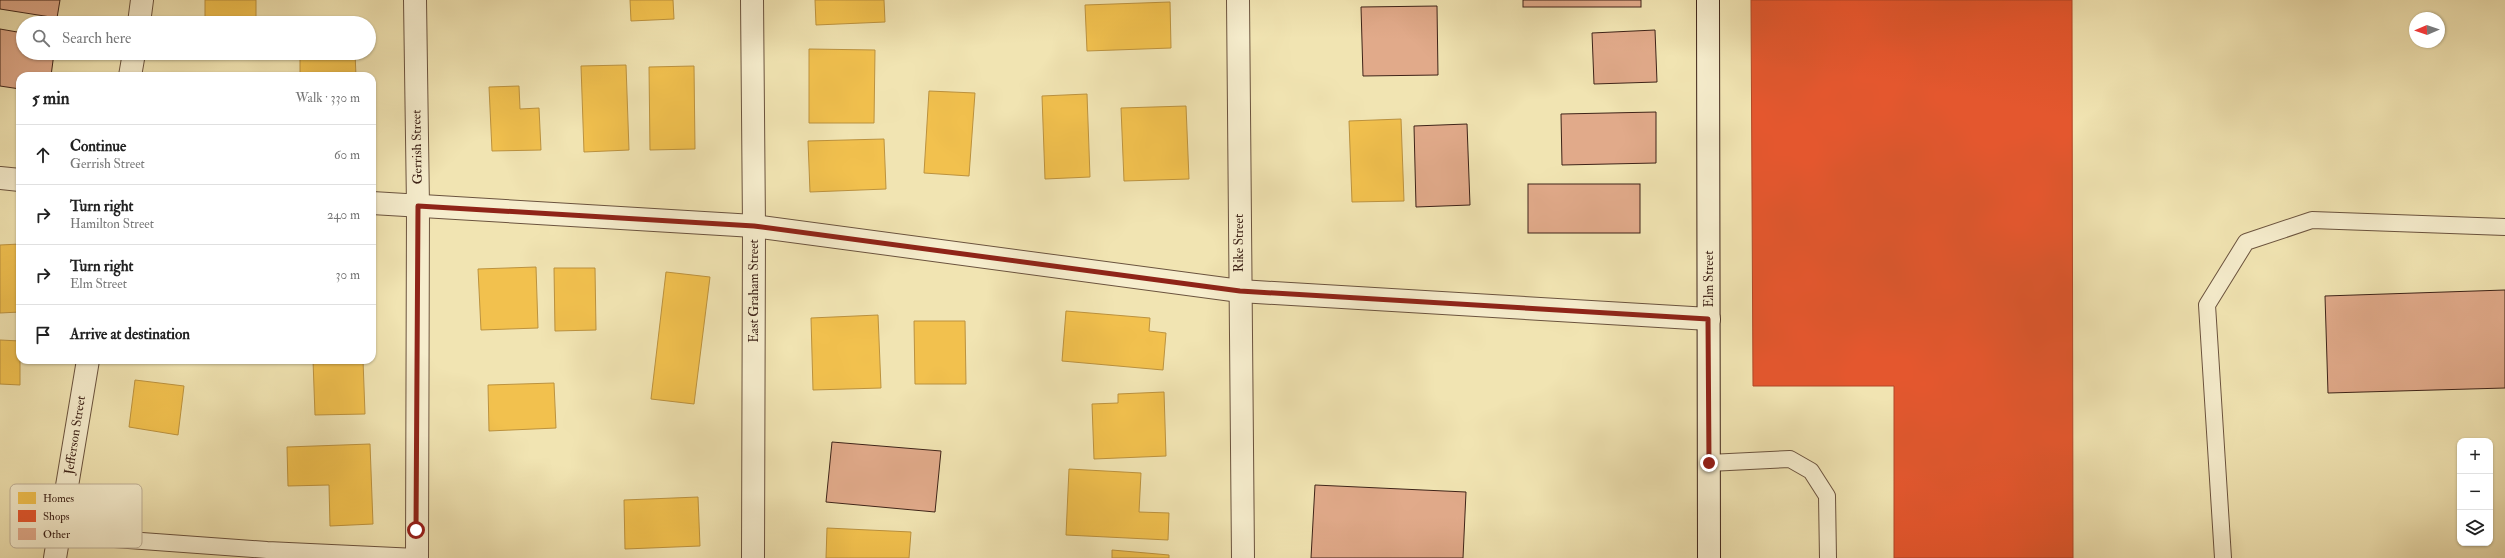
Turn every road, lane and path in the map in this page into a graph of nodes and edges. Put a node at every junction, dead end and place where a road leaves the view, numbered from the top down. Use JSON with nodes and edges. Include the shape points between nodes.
{"nodes":[{"id":1,"x":142,"y":0,"type":"edge"},
{"id":2,"x":415,"y":0,"type":"edge"},
{"id":3,"x":752,"y":0,"type":"edge"},
{"id":4,"x":1238,"y":0,"type":"edge"},
{"id":5,"x":1708,"y":0,"type":"edge"},
{"id":6,"x":140,"y":16,"type":"edge"},
{"id":7,"x":133,"y":60,"type":"edge"},
{"id":8,"x":131,"y":72,"type":"edge"},
{"id":9,"x":0,"y":178,"type":"edge"},
{"id":10,"x":16,"y":180,"type":"edge"},
{"id":11,"x":376,"y":203,"type":"edge"},
{"id":12,"x":418,"y":206,"type":"junction"},
{"id":13,"x":754,"y":226,"type":"junction"},
{"id":14,"x":2505,"y":227,"type":"edge"},
{"id":15,"x":1240,"y":291,"type":"junction"},
{"id":16,"x":1708,"y":319,"type":"junction"},
{"id":17,"x":87,"y":364,"type":"edge"},
{"id":18,"x":1709,"y":463,"type":"junction"},
{"id":19,"x":67,"y":484,"type":"edge"},
{"id":20,"x":142,"y":541,"type":"edge"},
{"id":21,"x":57,"y":548,"type":"edge"},
{"id":22,"x":55,"y":558,"type":"edge"},
{"id":23,"x":417,"y":558,"type":"edge"},
{"id":24,"x":753,"y":558,"type":"edge"},
{"id":25,"x":1243,"y":558,"type":"edge"},
{"id":26,"x":1709,"y":558,"type":"edge"},
{"id":27,"x":1828,"y":558,"type":"edge"},
{"id":28,"x":2223,"y":558,"type":"edge"}],
"edges":[{"from":1,"to":6,"type":"street"},
{"from":2,"to":12,"type":"street","name":"Gerrish Street"},
{"from":3,"to":13,"type":"street","name":"East Graham Street"},
{"from":4,"to":15,"type":"street","name":"Rike Street"},
{"from":5,"to":16,"type":"street","name":"Elm Street"},
{"from":7,"to":8,"type":"street"},
{"from":9,"to":10,"type":"street"},
{"from":11,"to":12,"type":"street"},
{"from":12,"to":13,"type":"street"},
{"from":12,"to":23,"type":"street","name":"Gerrish Street"},
{"from":13,"to":15,"type":"street"},
{"from":13,"to":24,"type":"street","name":"East Graham Street"},
{"from":14,"to":28,"type":"lane","via":[[2312,220],[2246,242],[2208,305]]},
{"from":15,"to":16,"type":"street"},
{"from":15,"to":25,"type":"street","name":"Rike Street"},
{"from":16,"to":18,"type":"street","name":"Elm Street"},
{"from":17,"to":19,"type":"street","name":"Jefferson Street"},
{"from":18,"to":26,"type":"street","name":"Elm Street"},
{"from":18,"to":27,"type":"lane","via":[[1790,459],[1811,471],[1827,496]]},
{"from":20,"to":23,"type":"lane"},
{"from":21,"to":22,"type":"street","name":"Jefferson Street"}]}
